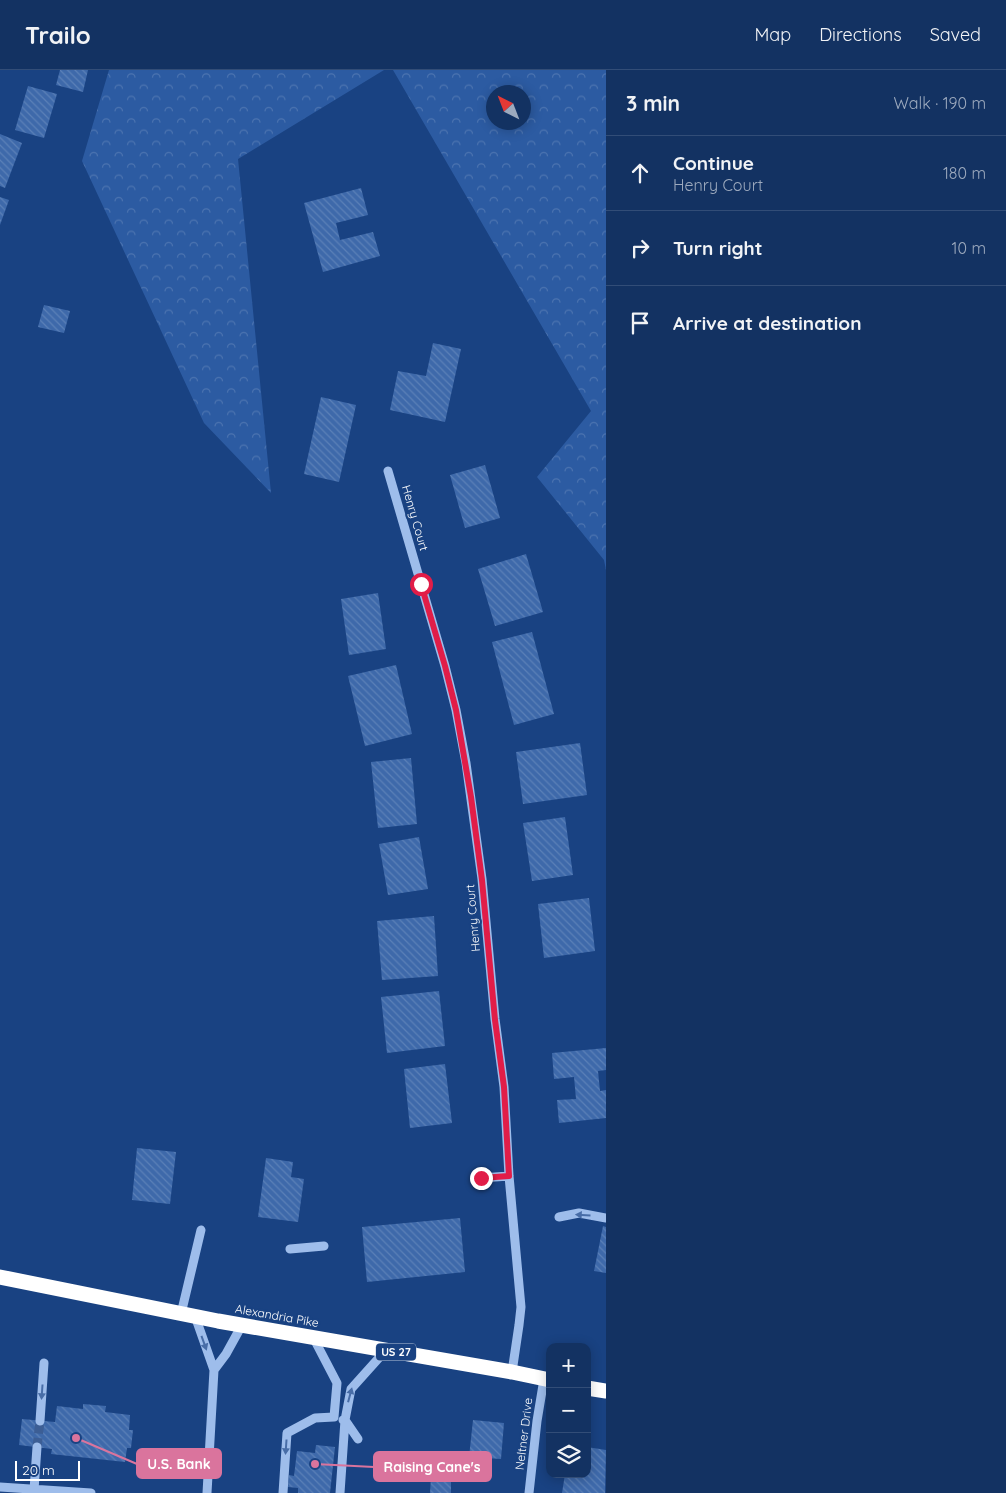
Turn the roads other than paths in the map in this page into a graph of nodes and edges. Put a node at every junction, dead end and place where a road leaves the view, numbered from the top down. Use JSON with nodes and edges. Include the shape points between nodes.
{"nodes":[{"id":1,"x":388,"y":471,"type":"dead end"},
{"id":2,"x":509,"y":1176,"type":"junction"},
{"id":3,"x":481,"y":1178,"type":"dead end"},
{"id":4,"x":559,"y":1217,"type":"dead end"},
{"id":5,"x":606,"y":1218,"type":"edge"},
{"id":6,"x":201,"y":1230,"type":"dead end"},
{"id":7,"x":324,"y":1246,"type":"dead end"},
{"id":8,"x":290,"y":1249,"type":"dead end"},
{"id":9,"x":0,"y":1277,"type":"edge"},
{"id":10,"x":188,"y":1315,"type":"junction"},
{"id":11,"x":242,"y":1325,"type":"junction"},
{"id":12,"x":313,"y":1337,"type":"junction"},
{"id":13,"x":386,"y":1350,"type":"junction"},
{"id":14,"x":44,"y":1363,"type":"dead end"},
{"id":15,"x":214,"y":1370,"type":"junction"},
{"id":16,"x":512,"y":1372,"type":"junction"},
{"id":17,"x":546,"y":1379,"type":"edge"},
{"id":18,"x":546,"y":1383,"type":"edge"},
{"id":19,"x":591,"y":1389,"type":"edge"},
{"id":20,"x":606,"y":1391,"type":"edge"},
{"id":21,"x":334,"y":1417,"type":"junction"},
{"id":22,"x":345,"y":1420,"type":"junction"},
{"id":23,"x":40,"y":1421,"type":"tunnel mouth"},
{"id":24,"x":358,"y":1439,"type":"dead end"},
{"id":25,"x":38,"y":1447,"type":"tunnel mouth"},
{"id":26,"x":0,"y":1487,"type":"edge"},
{"id":27,"x":34,"y":1490,"type":"junction"},
{"id":28,"x":91,"y":1493,"type":"edge"},
{"id":29,"x":207,"y":1493,"type":"edge"},
{"id":30,"x":283,"y":1493,"type":"edge"},
{"id":31,"x":340,"y":1493,"type":"edge"},
{"id":32,"x":529,"y":1493,"type":"edge"}],
"edges":[{"from":1,"to":2,"type":"street","name":"Henry Court","via":[[445,666],[466,763],[504,1087]]},
{"from":2,"to":3,"type":"street"},
{"from":2,"to":16,"type":"street","name":"Henry Court","via":[[521,1307]]},
{"from":5,"to":4,"type":"street","one_way":true,"via":[[579,1213]]},
{"from":6,"to":10,"type":"street"},
{"from":7,"to":8,"type":"street"},
{"from":9,"to":10,"type":"highway","name":"Alexandria Pike","number":"US 27"},
{"from":10,"to":11,"type":"highway","name":"Alexandria Pike","number":"US 27"},
{"from":10,"to":15,"type":"street","one_way":true},
{"from":11,"to":12,"type":"highway","name":"Alexandria Pike","number":"US 27"},
{"from":11,"to":15,"type":"street"},
{"from":12,"to":13,"type":"highway","name":"Alexandria Pike","number":"US 27"},
{"from":12,"to":21,"type":"street","via":[[337,1383]]},
{"from":13,"to":16,"type":"highway","name":"Alexandria Pike","number":"US 27"},
{"from":22,"to":13,"type":"street","one_way":true,"via":[[351,1389]]},
{"from":14,"to":23,"type":"street","one_way":true},
{"from":15,"to":29,"type":"street"},
{"from":16,"to":17,"type":"highway","name":"Alexandria Pike","number":"US 27"},
{"from":18,"to":32,"type":"street","name":"Neltner Drive","via":[[537,1422]]},
{"from":19,"to":20,"type":"highway"},
{"from":21,"to":22,"type":"street"},
{"from":21,"to":30,"type":"street","one_way":true,"via":[[315,1418],[287,1433]]},
{"from":22,"to":24,"type":"street"},
{"from":22,"to":31,"type":"street"},
{"from":25,"to":27,"type":"street"},
{"from":26,"to":27,"type":"street"},
{"from":27,"to":28,"type":"street"}]}
